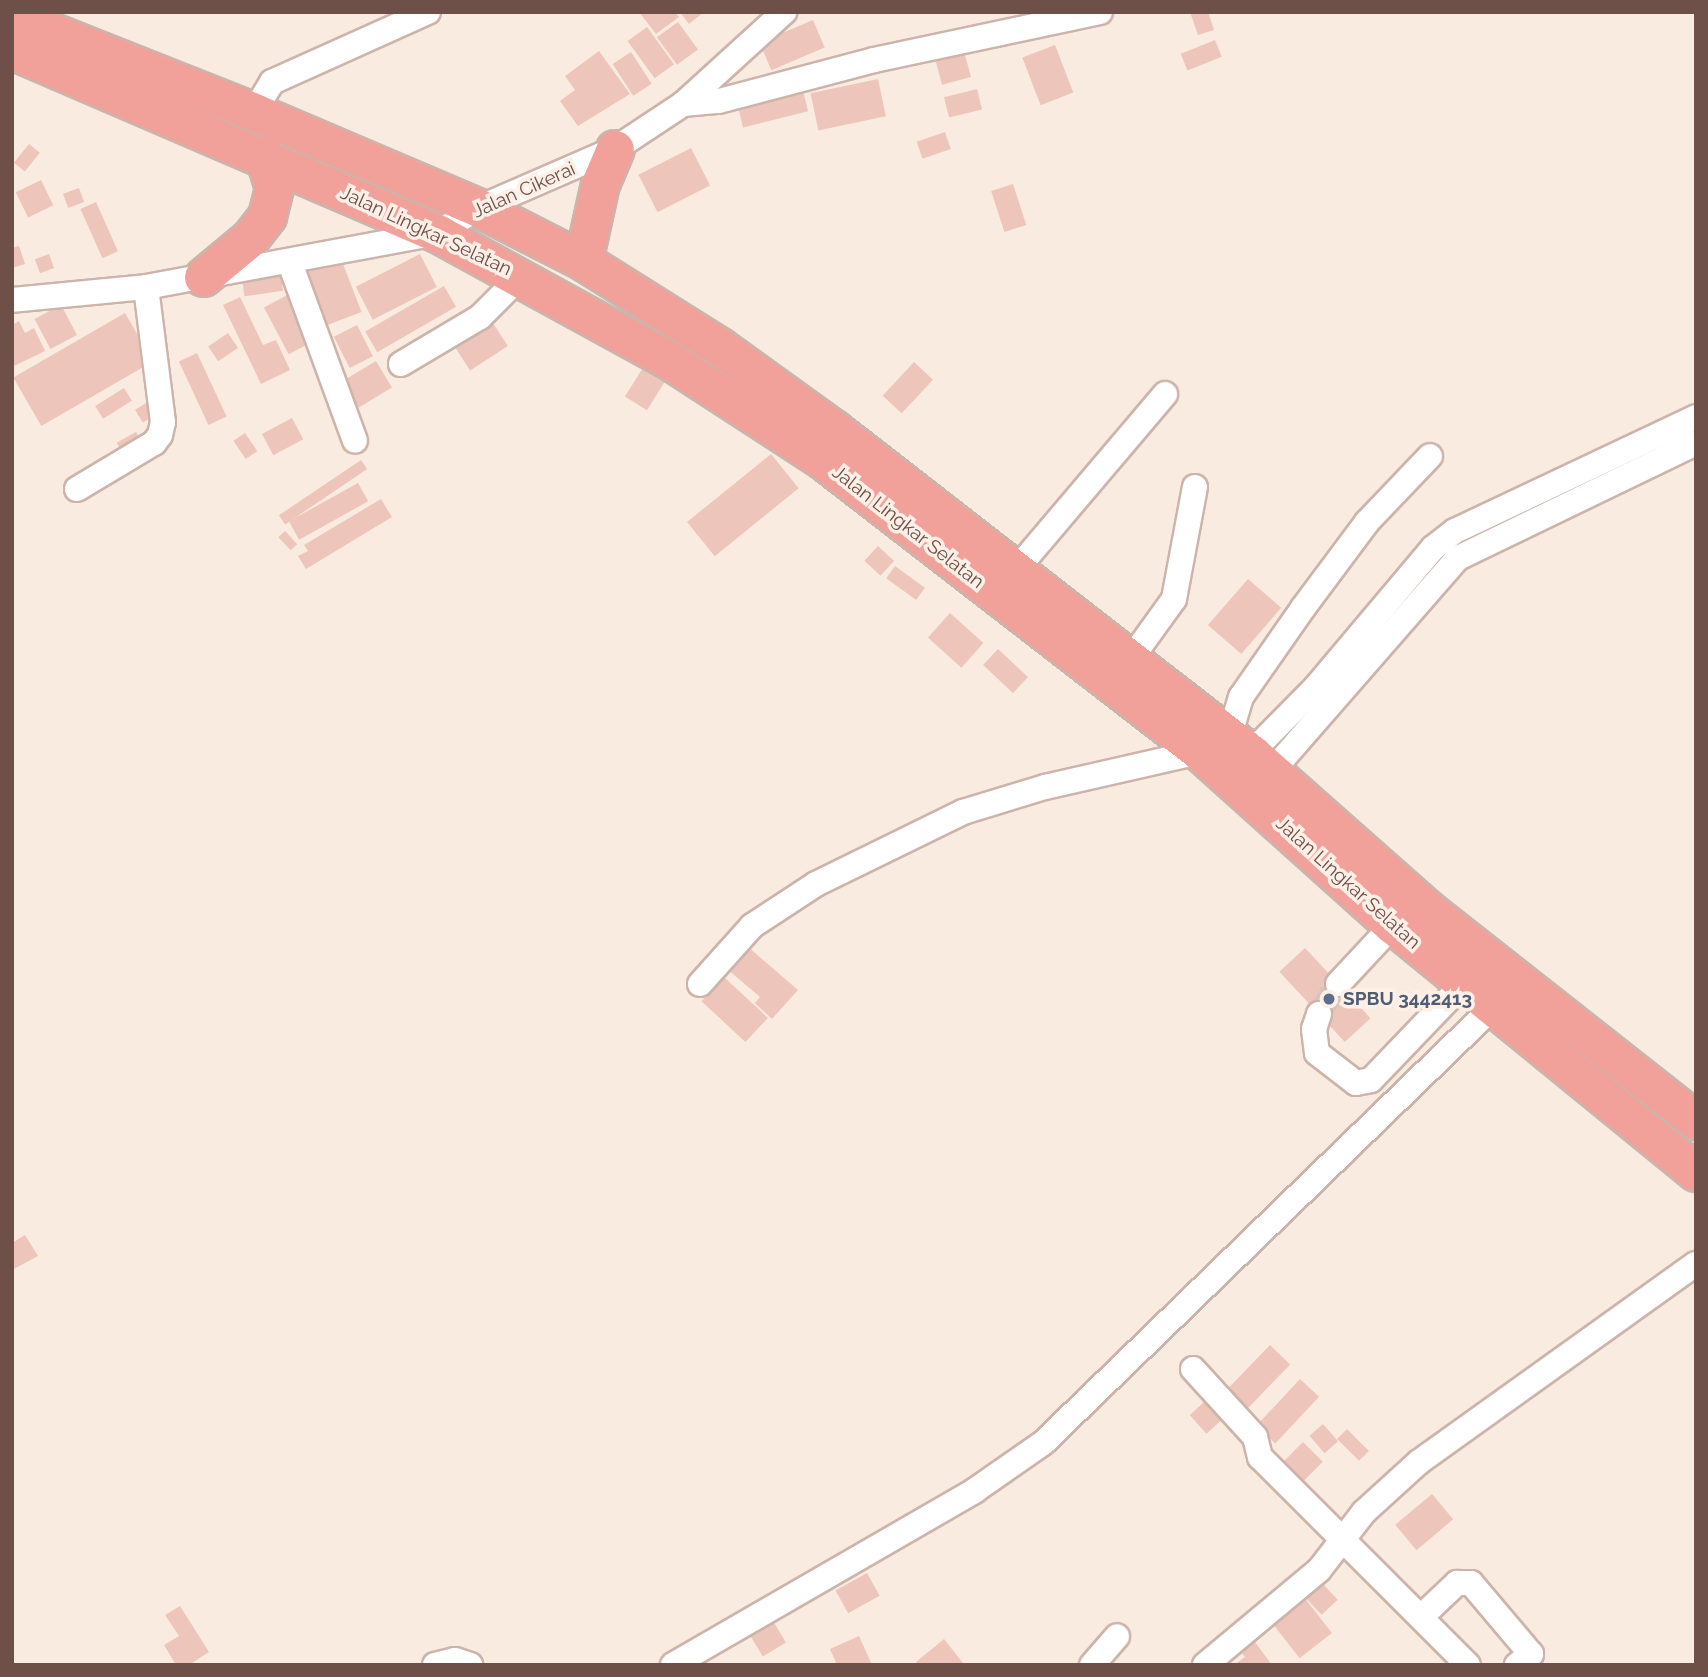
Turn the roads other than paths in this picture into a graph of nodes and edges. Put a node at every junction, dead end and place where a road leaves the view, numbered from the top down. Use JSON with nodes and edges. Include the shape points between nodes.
{"nodes":[{"id":1,"x":428,"y":12,"type":"edge"},
{"id":2,"x":784,"y":12,"type":"edge"},
{"id":3,"x":1100,"y":12,"type":"edge"},
{"id":4,"x":12,"y":16,"type":"edge"},
{"id":5,"x":1025,"y":19,"type":"edge"},
{"id":6,"x":12,"y":50,"type":"edge"},
{"id":7,"x":684,"y":104,"type":"junction"},
{"id":8,"x":254,"y":112,"type":"junction"},
{"id":9,"x":615,"y":149,"type":"junction"},
{"id":10,"x":264,"y":156,"type":"junction"},
{"id":11,"x":479,"y":208,"type":"junction"},
{"id":12,"x":438,"y":233,"type":"junction"},
{"id":13,"x":583,"y":261,"type":"junction"},
{"id":14,"x":290,"y":263,"type":"junction"},
{"id":15,"x":522,"y":276,"type":"junction"},
{"id":16,"x":204,"y":277,"type":"junction"},
{"id":17,"x":146,"y":287,"type":"junction"},
{"id":18,"x":12,"y":300,"type":"edge"},
{"id":19,"x":401,"y":364,"type":"dead end"},
{"id":20,"x":1165,"y":394,"type":"dead end"},
{"id":21,"x":1696,"y":417,"type":"edge"},
{"id":22,"x":355,"y":441,"type":"dead end"},
{"id":23,"x":1696,"y":443,"type":"edge"},
{"id":24,"x":1430,"y":456,"type":"dead end"},
{"id":25,"x":1195,"y":487,"type":"dead end"},
{"id":26,"x":77,"y":489,"type":"dead end"},
{"id":27,"x":1015,"y":571,"type":"junction"},
{"id":28,"x":1130,"y":660,"type":"junction"},
{"id":29,"x":1236,"y":762,"type":"junction"},
{"id":30,"x":1393,"y":925,"type":"junction"},
{"id":31,"x":700,"y":984,"type":"dead end"},
{"id":32,"x":1338,"y":984,"type":"tunnel mouth"},
{"id":33,"x":1464,"y":984,"type":"junction"},
{"id":34,"x":1492,"y":1008,"type":"junction"},
{"id":35,"x":1319,"y":1014,"type":"tunnel mouth"},
{"id":36,"x":1696,"y":1121,"type":"edge"},
{"id":37,"x":1696,"y":1172,"type":"edge"},
{"id":38,"x":1696,"y":1264,"type":"edge"},
{"id":39,"x":1193,"y":1369,"type":"dead end"},
{"id":40,"x":1341,"y":1540,"type":"junction"},
{"id":41,"x":1421,"y":1617,"type":"junction"},
{"id":42,"x":1117,"y":1636,"type":"dead end"},
{"id":43,"x":1530,"y":1661,"type":"edge"},
{"id":44,"x":435,"y":1665,"type":"edge"},
{"id":45,"x":470,"y":1665,"type":"edge"},
{"id":46,"x":673,"y":1665,"type":"edge"},
{"id":47,"x":1092,"y":1665,"type":"edge"},
{"id":48,"x":1205,"y":1665,"type":"edge"},
{"id":49,"x":1468,"y":1665,"type":"edge"}],
"edges":[{"from":1,"to":8,"type":"street","via":[[272,82]]},
{"from":2,"to":7,"type":"street","name":"Jalan Cikerai"},
{"from":3,"to":5,"type":"street"},
{"from":4,"to":8,"type":"highway","name":"Jalan Lingkar Selatan"},
{"from":5,"to":7,"type":"street","via":[[768,90]]},
{"from":6,"to":10,"type":"highway","name":"Jalan Lingkar Selatan"},
{"from":7,"to":9,"type":"street","name":"Jalan Cikerai"},
{"from":8,"to":11,"type":"highway","name":"Jalan Lingkar Selatan"},
{"from":9,"to":11,"type":"street","name":"Jalan Cikerai"},
{"from":9,"to":13,"type":"highway","via":[[600,184]]},
{"from":10,"to":12,"type":"highway","name":"Jalan Lingkar Selatan"},
{"from":10,"to":16,"type":"highway","via":[[274,188],[267,216],[250,238]]},
{"from":11,"to":12,"type":"street","name":"Jalan Cikerai"},
{"from":11,"to":13,"type":"highway","name":"Jalan Lingkar Selatan"},
{"from":12,"to":14,"type":"street","name":"Jalan Cikerai"},
{"from":12,"to":15,"type":"highway","name":"Jalan Lingkar Selatan"},
{"from":13,"to":27,"type":"highway","name":"Jalan Lingkar Selatan","via":[[741,362]]},
{"from":14,"to":16,"type":"street","name":"Jalan Cikerai"},
{"from":14,"to":22,"type":"street"},
{"from":15,"to":19,"type":"street","via":[[481,317]]},
{"from":15,"to":29,"type":"highway","name":"Jalan Lingkar Selatan","via":[[669,360],[820,458]]},
{"from":16,"to":17,"type":"street","name":"Jalan Cikerai"},
{"from":17,"to":18,"type":"street","name":"Jalan Cikerai"},
{"from":17,"to":26,"type":"street","via":[[163,422],[160,435]]},
{"from":20,"to":27,"type":"street"},
{"from":21,"to":29,"type":"street","via":[[1455,531],[1433,548],[1316,687]]},
{"from":23,"to":29,"type":"street","via":[[1458,558]]},
{"from":24,"to":29,"type":"street","via":[[1367,522],[1241,696]]},
{"from":25,"to":28,"type":"street","via":[[1174,599]]},
{"from":27,"to":28,"type":"highway","name":"Jalan Lingkar Selatan"},
{"from":28,"to":29,"type":"highway","name":"Jalan Lingkar Selatan"},
{"from":29,"to":30,"type":"highway","name":"Jalan Lingkar Selatan"},
{"from":29,"to":31,"type":"street","via":[[1045,787],[963,811],[816,884],[752,926]]},
{"from":29,"to":36,"type":"highway","name":"Jalan Lingkar Selatan"},
{"from":30,"to":32,"type":"street"},
{"from":30,"to":33,"type":"highway","name":"Jalan Lingkar Selatan"},
{"from":33,"to":34,"type":"highway","name":"Jalan Lingkar Selatan"},
{"from":33,"to":35,"type":"street","via":[[1371,1080],[1356,1083],[1317,1052],[1314,1029]]},
{"from":34,"to":37,"type":"highway","name":"Jalan Lingkar Selatan"},
{"from":34,"to":46,"type":"street","via":[[1043,1443],[974,1491]]},
{"from":38,"to":40,"type":"street","via":[[1419,1462],[1364,1512]]},
{"from":39,"to":40,"type":"street","via":[[1255,1437],[1260,1457]]},
{"from":40,"to":41,"type":"street"},
{"from":40,"to":48,"type":"street","via":[[1319,1570]]},
{"from":41,"to":43,"type":"street","via":[[1457,1583],[1471,1583]]},
{"from":41,"to":49,"type":"street"},
{"from":42,"to":47,"type":"street"},
{"from":44,"to":45,"type":"street","via":[[454,1660]]}]}
